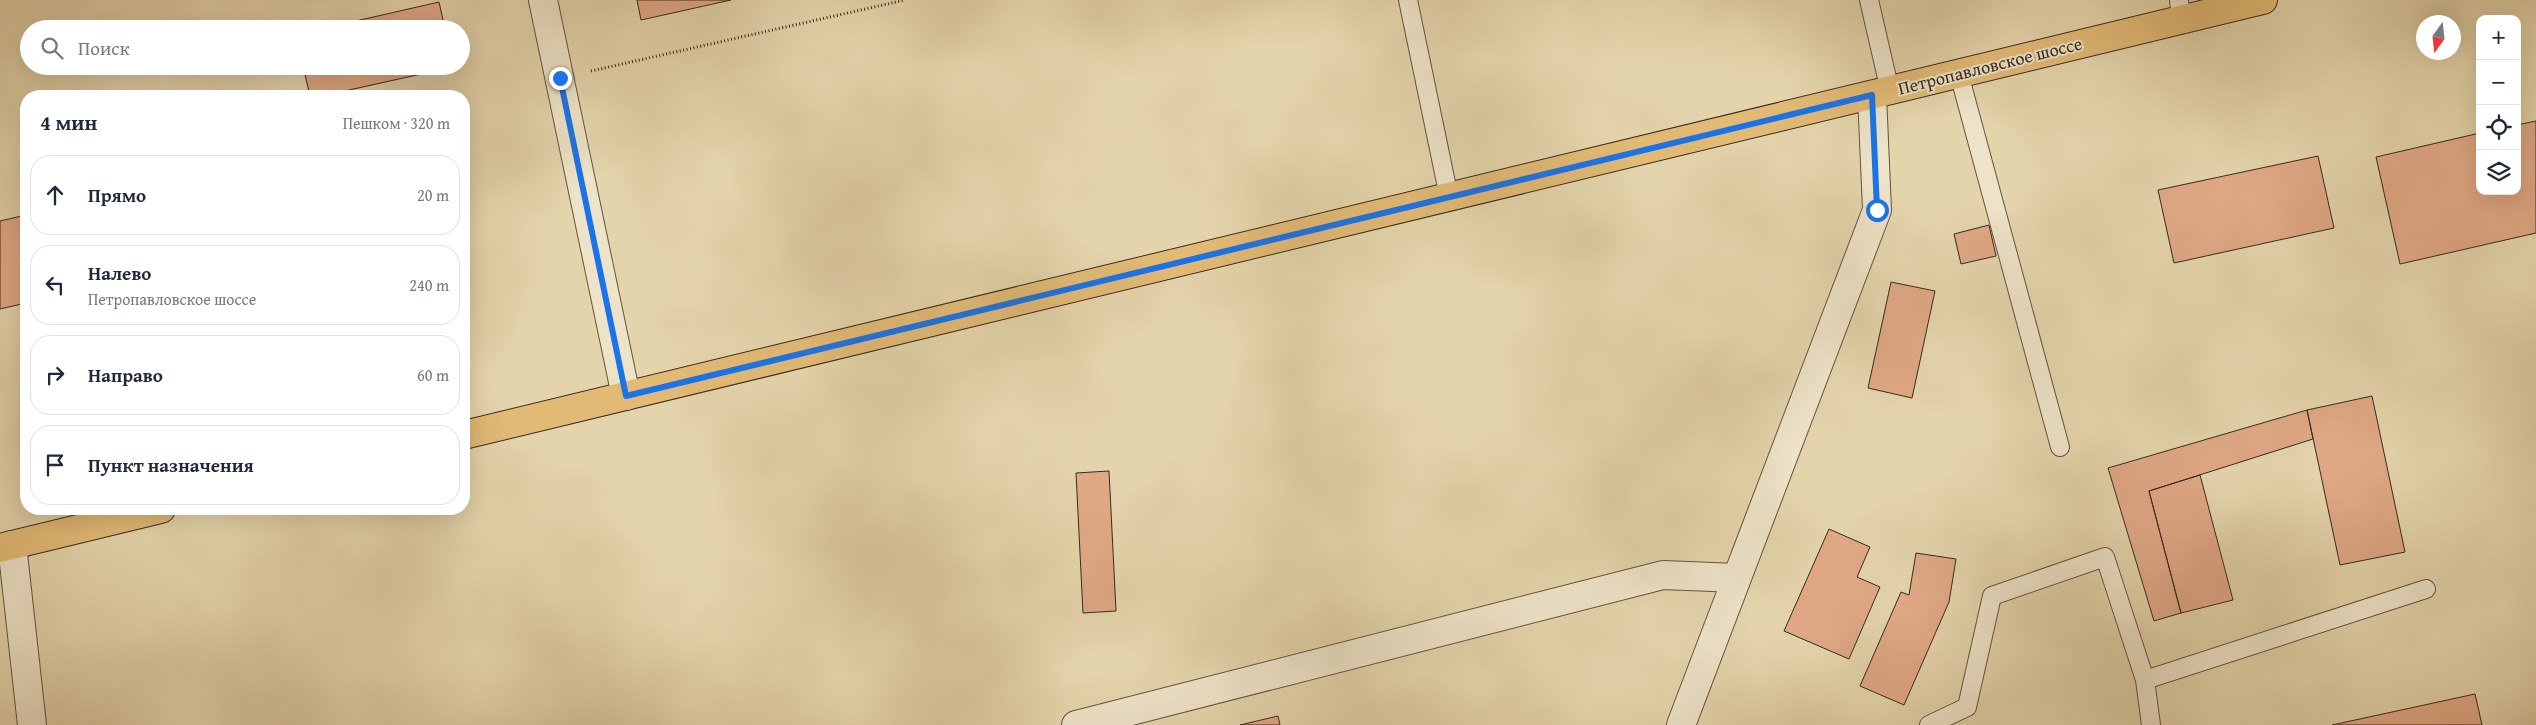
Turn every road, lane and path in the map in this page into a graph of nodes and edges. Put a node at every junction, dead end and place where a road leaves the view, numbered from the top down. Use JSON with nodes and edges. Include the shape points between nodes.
{"nodes":[{"id":1,"x":543,"y":0,"type":"edge"},
{"id":2,"x":905,"y":0,"type":"edge"},
{"id":3,"x":1408,"y":0,"type":"edge"},
{"id":4,"x":1869,"y":0,"type":"edge"},
{"id":5,"x":2263,"y":0,"type":"edge"},
{"id":6,"x":2180,"y":10,"type":"edge"},
{"id":7,"x":1959,"y":74,"type":"junction"},
{"id":8,"x":560,"y":78,"type":"junction"},
{"id":9,"x":1881,"y":93,"type":"junction"},
{"id":10,"x":1450,"y":197,"type":"junction"},
{"id":11,"x":626,"y":396,"type":"junction"},
{"id":12,"x":470,"y":435,"type":"edge"},
{"id":13,"x":2060,"y":447,"type":"dead end"},
{"id":14,"x":136,"y":515,"type":"edge"},
{"id":15,"x":6,"y":546,"type":"edge"},
{"id":16,"x":1737,"y":578,"type":"junction"},
{"id":17,"x":2426,"y":589,"type":"dead end"},
{"id":18,"x":2145,"y":680,"type":"junction"},
{"id":19,"x":32,"y":725,"type":"edge"},
{"id":20,"x":1076,"y":725,"type":"edge"},
{"id":21,"x":1681,"y":725,"type":"edge"},
{"id":22,"x":1929,"y":725,"type":"edge"},
{"id":23,"x":2151,"y":725,"type":"edge"}],
"edges":[{"from":1,"to":8,"type":"street"},
{"from":2,"to":8,"type":"path"},
{"from":3,"to":10,"type":"lane"},
{"from":4,"to":9,"type":"lane"},
{"from":5,"to":6,"type":"main road","name":"Петропавловское шоссе"},
{"from":6,"to":7,"type":"main road","name":"Петропавловское шоссе"},
{"from":7,"to":9,"type":"main road","name":"Петропавловское шоссе"},
{"from":7,"to":13,"type":"lane"},
{"from":8,"to":11,"type":"street"},
{"from":9,"to":10,"type":"main road","name":"Петропавловское шоссе"},
{"from":9,"to":16,"type":"street","via":[[1877,210]]},
{"from":10,"to":11,"type":"main road","name":"Петропавловское шоссе"},
{"from":11,"to":12,"type":"main road","name":"Петропавловское шоссе"},
{"from":14,"to":15,"type":"main road"},
{"from":15,"to":19,"type":"street"},
{"from":16,"to":20,"type":"street","via":[[1663,575]]},
{"from":16,"to":21,"type":"street"},
{"from":17,"to":18,"type":"lane"},
{"from":18,"to":22,"type":"lane","via":[[2105,557],[1992,596],[1967,708]]},
{"from":18,"to":23,"type":"lane"}]}
